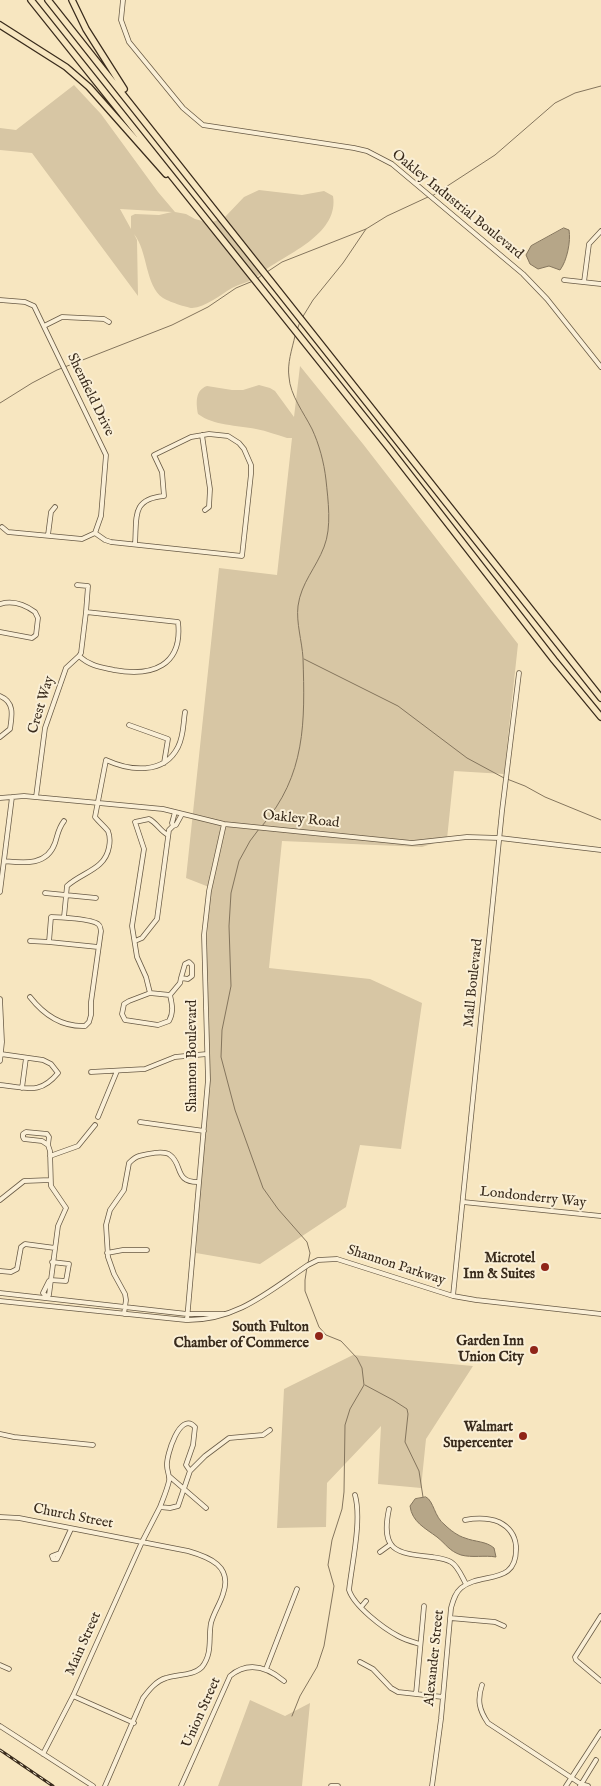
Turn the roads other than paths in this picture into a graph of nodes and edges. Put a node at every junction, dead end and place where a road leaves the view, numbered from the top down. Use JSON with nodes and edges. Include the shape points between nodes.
{"nodes":[{"id":1,"x":31,"y":0,"type":"edge"},
{"id":2,"x":48,"y":0,"type":"edge"},
{"id":3,"x":72,"y":0,"type":"edge"},
{"id":4,"x":123,"y":0,"type":"edge"},
{"id":5,"x":0,"y":25,"type":"edge"},
{"id":6,"x":138,"y":112,"type":"junction"},
{"id":7,"x":202,"y":215,"type":"junction"},
{"id":8,"x":601,"y":231,"type":"edge"},
{"id":9,"x":564,"y":280,"type":"dead end"},
{"id":10,"x":584,"y":282,"type":"junction"},
{"id":11,"x":601,"y":284,"type":"edge"},
{"id":12,"x":0,"y":300,"type":"edge"},
{"id":13,"x":109,"y":322,"type":"dead end"},
{"id":14,"x":44,"y":326,"type":"junction"},
{"id":15,"x":601,"y":367,"type":"edge"},
{"id":16,"x":202,"y":435,"type":"junction"},
{"id":17,"x":54,"y":507,"type":"dead end"},
{"id":18,"x":205,"y":510,"type":"dead end"},
{"id":19,"x":2,"y":527,"type":"dead end"},
{"id":20,"x":95,"y":533,"type":"junction"},
{"id":21,"x":48,"y":536,"type":"junction"},
{"id":22,"x":135,"y":544,"type":"junction"},
{"id":23,"x":77,"y":585,"type":"dead end"},
{"id":24,"x":0,"y":604,"type":"edge"},
{"id":25,"x":86,"y":612,"type":"junction"},
{"id":26,"x":0,"y":632,"type":"edge"},
{"id":27,"x":79,"y":656,"type":"junction"},
{"id":28,"x":519,"y":673,"type":"dead end"},
{"id":29,"x":0,"y":696,"type":"edge"},
{"id":30,"x":601,"y":698,"type":"edge"},
{"id":31,"x":185,"y":712,"type":"dead end"},
{"id":32,"x":601,"y":717,"type":"edge"},
{"id":33,"x":129,"y":725,"type":"dead end"},
{"id":34,"x":0,"y":737,"type":"edge"},
{"id":35,"x":164,"y":763,"type":"junction"},
{"id":36,"x":12,"y":797,"type":"junction"},
{"id":37,"x":36,"y":797,"type":"junction"},
{"id":38,"x":0,"y":798,"type":"edge"},
{"id":39,"x":96,"y":804,"type":"junction"},
{"id":40,"x":175,"y":812,"type":"junction"},
{"id":41,"x":182,"y":814,"type":"junction"},
{"id":42,"x":64,"y":821,"type":"dead end"},
{"id":43,"x":224,"y":824,"type":"junction"},
{"id":44,"x":172,"y":826,"type":"junction"},
{"id":45,"x":169,"y":832,"type":"junction"},
{"id":46,"x":500,"y":838,"type":"junction"},
{"id":47,"x":601,"y":850,"type":"edge"},
{"id":48,"x":4,"y":861,"type":"junction"},
{"id":49,"x":0,"y":892,"type":"edge"},
{"id":50,"x":46,"y":892,"type":"dead end"},
{"id":51,"x":66,"y":895,"type":"junction"},
{"id":52,"x":96,"y":898,"type":"dead end"},
{"id":53,"x":64,"y":917,"type":"junction"},
{"id":54,"x":30,"y":941,"type":"dead end"},
{"id":55,"x":135,"y":941,"type":"junction"},
{"id":56,"x":49,"y":942,"type":"junction"},
{"id":57,"x":98,"y":947,"type":"junction"},
{"id":58,"x":181,"y":978,"type":"junction"},
{"id":59,"x":150,"y":994,"type":"junction"},
{"id":60,"x":170,"y":995,"type":"junction"},
{"id":61,"x":30,"y":997,"type":"dead end"},
{"id":62,"x":0,"y":999,"type":"edge"},
{"id":63,"x":1,"y":1054,"type":"edge"},
{"id":64,"x":207,"y":1054,"type":"junction"},
{"id":65,"x":26,"y":1058,"type":"junction"},
{"id":66,"x":0,"y":1061,"type":"edge"},
{"id":67,"x":117,"y":1071,"type":"junction"},
{"id":68,"x":90,"y":1072,"type":"dead end"},
{"id":69,"x":0,"y":1086,"type":"edge"},
{"id":70,"x":22,"y":1088,"type":"junction"},
{"id":71,"x":98,"y":1116,"type":"dead end"},
{"id":72,"x":140,"y":1122,"type":"dead end"},
{"id":73,"x":95,"y":1125,"type":"dead end"},
{"id":74,"x":204,"y":1132,"type":"junction"},
{"id":75,"x":48,"y":1145,"type":"junction"},
{"id":76,"x":50,"y":1156,"type":"junction"},
{"id":77,"x":50,"y":1180,"type":"junction"},
{"id":78,"x":199,"y":1182,"type":"junction"},
{"id":79,"x":0,"y":1200,"type":"edge"},
{"id":80,"x":463,"y":1202,"type":"junction"},
{"id":81,"x":601,"y":1216,"type":"edge"},
{"id":82,"x":54,"y":1248,"type":"junction"},
{"id":83,"x":147,"y":1250,"type":"dead end"},
{"id":84,"x":107,"y":1253,"type":"junction"},
{"id":85,"x":52,"y":1262,"type":"junction"},
{"id":86,"x":0,"y":1271,"type":"edge"},
{"id":87,"x":0,"y":1293,"type":"edge"},
{"id":88,"x":454,"y":1296,"type":"junction"},
{"id":89,"x":0,"y":1301,"type":"edge"},
{"id":90,"x":125,"y":1307,"type":"junction"},
{"id":91,"x":124,"y":1314,"type":"junction"},
{"id":92,"x":187,"y":1314,"type":"junction"},
{"id":93,"x":229,"y":1314,"type":"junction"},
{"id":94,"x":601,"y":1314,"type":"edge"},
{"id":95,"x":187,"y":1320,"type":"junction"},
{"id":96,"x":270,"y":1430,"type":"dead end"},
{"id":97,"x":0,"y":1434,"type":"edge"},
{"id":98,"x":93,"y":1445,"type":"dead end"},
{"id":99,"x":190,"y":1471,"type":"junction"},
{"id":100,"x":169,"y":1476,"type":"junction"},
{"id":101,"x":185,"y":1488,"type":"junction"},
{"id":102,"x":355,"y":1495,"type":"dead end"},
{"id":103,"x":160,"y":1507,"type":"junction"},
{"id":104,"x":206,"y":1508,"type":"dead end"},
{"id":105,"x":389,"y":1509,"type":"dead end"},
{"id":106,"x":0,"y":1517,"type":"edge"},
{"id":107,"x":465,"y":1520,"type":"dead end"},
{"id":108,"x":71,"y":1529,"type":"junction"},
{"id":109,"x":142,"y":1542,"type":"junction"},
{"id":110,"x":391,"y":1544,"type":"junction"},
{"id":111,"x":380,"y":1552,"type":"dead end"},
{"id":112,"x":60,"y":1553,"type":"dead end"},
{"id":113,"x":466,"y":1584,"type":"junction"},
{"id":114,"x":297,"y":1590,"type":"dead end"},
{"id":115,"x":366,"y":1601,"type":"dead end"},
{"id":116,"x":424,"y":1606,"type":"dead end"},
{"id":117,"x":361,"y":1607,"type":"junction"},
{"id":118,"x":601,"y":1616,"type":"edge"},
{"id":119,"x":450,"y":1618,"type":"junction"},
{"id":120,"x":504,"y":1626,"type":"dead end"},
{"id":121,"x":420,"y":1644,"type":"junction"},
{"id":122,"x":360,"y":1662,"type":"dead end"},
{"id":123,"x":0,"y":1665,"type":"edge"},
{"id":124,"x":9,"y":1669,"type":"dead end"},
{"id":125,"x":266,"y":1669,"type":"junction"},
{"id":126,"x":601,"y":1681,"type":"edge"},
{"id":127,"x":284,"y":1682,"type":"dead end"},
{"id":128,"x":482,"y":1685,"type":"dead end"},
{"id":129,"x":416,"y":1694,"type":"junction"},
{"id":130,"x":73,"y":1696,"type":"junction"},
{"id":131,"x":443,"y":1697,"type":"junction"},
{"id":132,"x":134,"y":1723,"type":"junction"},
{"id":133,"x":0,"y":1726,"type":"edge"},
{"id":134,"x":601,"y":1732,"type":"edge"},
{"id":135,"x":43,"y":1754,"type":"junction"},
{"id":136,"x":596,"y":1760,"type":"dead end"},
{"id":137,"x":572,"y":1778,"type":"junction"},
{"id":138,"x":581,"y":1785,"type":"edge"},
{"id":139,"x":93,"y":1786,"type":"edge"},
{"id":140,"x":105,"y":1786,"type":"edge"},
{"id":141,"x":181,"y":1786,"type":"edge"},
{"id":142,"x":332,"y":1786,"type":"edge"},
{"id":143,"x":338,"y":1786,"type":"edge"},
{"id":144,"x":432,"y":1786,"type":"edge"},
{"id":145,"x":566,"y":1786,"type":"edge"},
{"id":146,"x":588,"y":1786,"type":"edge"}],
"edges":[{"from":1,"to":7,"type":"highway"},
{"from":2,"to":6,"type":"highway"},
{"from":3,"to":6,"type":"highway"},
{"from":4,"to":15,"type":"street","name":"Oakley Industrial Boulevard","via":[[121,20],[129,42],[183,108],[203,125],[366,151],[392,164],[523,274]]},
{"from":5,"to":7,"type":"highway","via":[[66,67],[89,87]]},
{"from":6,"to":30,"type":"highway"},
{"from":7,"to":32,"type":"highway"},
{"from":8,"to":10,"type":"street","via":[[589,244]]},
{"from":9,"to":10,"type":"street"},
{"from":10,"to":11,"type":"street"},
{"from":12,"to":14,"type":"street","name":"Shenfield Drive","via":[[26,302],[34,306]]},
{"from":13,"to":14,"type":"street","via":[[67,316]]},
{"from":14,"to":20,"type":"street","name":"Shenfield Drive","via":[[106,455],[101,516]]},
{"from":16,"to":18,"type":"street","via":[[210,489],[209,506]]},
{"from":16,"to":22,"type":"street","via":[[154,455],[162,472],[164,496],[147,499],[138,509]]},
{"from":16,"to":22,"type":"street","via":[[228,436],[239,443],[249,457],[251,474],[242,556]]},
{"from":17,"to":21,"type":"street"},
{"from":19,"to":21,"type":"street","via":[[8,532]]},
{"from":20,"to":21,"type":"street","via":[[82,539]]},
{"from":20,"to":22,"type":"street","via":[[111,542]]},
{"from":23,"to":25,"type":"street","via":[[88,586]]},
{"from":24,"to":26,"type":"street","via":[[22,604],[35,612],[38,618],[36,635],[32,638]]},
{"from":25,"to":27,"type":"street"},
{"from":25,"to":27,"type":"street","via":[[178,622],[178,638],[166,662],[152,671],[124,672],[97,667]]},
{"from":27,"to":37,"type":"street","name":"Crest Way","via":[[66,668],[45,728]]},
{"from":28,"to":46,"type":"street","name":"Mall Boulevard"},
{"from":29,"to":34,"type":"street","via":[[9,703],[13,712],[10,729]]},
{"from":31,"to":35,"type":"street","via":[[178,747]]},
{"from":33,"to":35,"type":"street","via":[[168,740]]},
{"from":35,"to":39,"type":"street","via":[[138,769],[106,760]]},
{"from":36,"to":37,"type":"street","name":"Oakley Road"},
{"from":36,"to":38,"type":"street","name":"Oakley Road"},
{"from":36,"to":48,"type":"street"},
{"from":37,"to":39,"type":"street","name":"Oakley Road"},
{"from":39,"to":40,"type":"street","name":"Oakley Road"},
{"from":39,"to":51,"type":"street","via":[[95,816],[109,835],[108,852],[95,869],[68,886]]},
{"from":40,"to":41,"type":"street","name":"Oakley Road"},
{"from":40,"to":44,"type":"street"},
{"from":41,"to":43,"type":"street","name":"Oakley Road"},
{"from":41,"to":44,"type":"street"},
{"from":42,"to":48,"type":"street","via":[[57,829],[51,851],[42,859],[26,864]]},
{"from":43,"to":46,"type":"street","name":"Oakley Road","via":[[412,843],[467,837]]},
{"from":43,"to":64,"type":"street","name":"Shannon Boulevard","via":[[209,891],[204,935]]},
{"from":44,"to":45,"type":"street"},
{"from":45,"to":55,"type":"street","via":[[157,919],[142,938]]},
{"from":45,"to":55,"type":"street","via":[[161,832],[149,819],[136,822],[144,850],[132,926]]},
{"from":46,"to":47,"type":"street","name":"Oakley Road"},
{"from":46,"to":80,"type":"street","name":"Mall Boulevard"},
{"from":48,"to":49,"type":"street"},
{"from":50,"to":51,"type":"street"},
{"from":51,"to":52,"type":"street"},
{"from":51,"to":53,"type":"street"},
{"from":53,"to":56,"type":"street","via":[[51,917]]},
{"from":53,"to":57,"type":"street","via":[[96,922],[101,931]]},
{"from":54,"to":56,"type":"street"},
{"from":55,"to":59,"type":"street"},
{"from":56,"to":57,"type":"street"},
{"from":57,"to":61,"type":"street","via":[[91,1014],[85,1026],[74,1027],[51,1018]]},
{"from":58,"to":58,"type":"street","via":[[183,967],[190,962],[192,976]]},
{"from":58,"to":60,"type":"street"},
{"from":59,"to":60,"type":"street"},
{"from":59,"to":60,"type":"street","via":[[124,1004],[122,1014],[125,1020],[158,1025],[169,1022],[173,1008]]},
{"from":62,"to":63,"type":"street"},
{"from":63,"to":65,"type":"street"},
{"from":63,"to":66,"type":"street"},
{"from":64,"to":67,"type":"street","via":[[175,1057],[145,1069]]},
{"from":64,"to":74,"type":"street","name":"Shannon Boulevard"},
{"from":65,"to":70,"type":"street"},
{"from":65,"to":70,"type":"street","via":[[47,1061],[58,1072],[50,1083]]},
{"from":67,"to":68,"type":"street"},
{"from":67,"to":71,"type":"street"},
{"from":69,"to":70,"type":"street"},
{"from":72,"to":74,"type":"street"},
{"from":73,"to":76,"type":"street","via":[[78,1146]]},
{"from":74,"to":78,"type":"street","name":"Shannon Boulevard"},
{"from":75,"to":75,"type":"street","via":[[24,1139],[23,1134],[47,1134]]},
{"from":75,"to":76,"type":"street"},
{"from":76,"to":77,"type":"street"},
{"from":77,"to":79,"type":"street","via":[[24,1181]]},
{"from":77,"to":82,"type":"street","via":[[53,1191],[66,1208]]},
{"from":78,"to":84,"type":"street","via":[[186,1180],[173,1157],[167,1153],[134,1158],[128,1168],[124,1190],[107,1217]]},
{"from":78,"to":92,"type":"street","name":"Shannon Boulevard"},
{"from":80,"to":81,"type":"street","name":"Londonderry Way"},
{"from":80,"to":88,"type":"street","name":"Mall Boulevard"},
{"from":82,"to":85,"type":"street"},
{"from":82,"to":86,"type":"street","via":[[25,1244],[21,1247],[17,1269]]},
{"from":83,"to":84,"type":"street"},
{"from":84,"to":90,"type":"street","via":[[125,1294]]},
{"from":85,"to":85,"type":"street","via":[[50,1280],[66,1281],[69,1264]]},
{"from":87,"to":90,"type":"street","name":"Shannon Parkway"},
{"from":88,"to":93,"type":"street","name":"Shannon Parkway","via":[[347,1260],[328,1258],[308,1265],[252,1303]]},
{"from":88,"to":94,"type":"street","name":"Shannon Parkway"},
{"from":89,"to":91,"type":"street","name":"Shannon Parkway"},
{"from":90,"to":91,"type":"street"},
{"from":90,"to":92,"type":"street","name":"Shannon Parkway"},
{"from":91,"to":95,"type":"street","name":"Shannon Parkway"},
{"from":92,"to":93,"type":"street","name":"Shannon Parkway"},
{"from":92,"to":95,"type":"street","name":"Shannon Boulevard"},
{"from":93,"to":95,"type":"street","name":"Shannon Parkway","via":[[207,1320]]},
{"from":96,"to":99,"type":"street","via":[[263,1435],[229,1438]]},
{"from":97,"to":98,"type":"street"},
{"from":99,"to":100,"type":"street","name":"Main Street","via":[[186,1465],[195,1427],[184,1423],[166,1464]]},
{"from":99,"to":101,"type":"street"},
{"from":100,"to":101,"type":"street"},
{"from":100,"to":103,"type":"street","name":"Main Street"},
{"from":101,"to":103,"type":"street","via":[[178,1506]]},
{"from":101,"to":104,"type":"street"},
{"from":102,"to":117,"type":"street","via":[[357,1517],[349,1590],[351,1598]]},
{"from":103,"to":109,"type":"street","name":"Main Street"},
{"from":105,"to":110,"type":"street","via":[[386,1528]]},
{"from":106,"to":108,"type":"street","name":"Church Street"},
{"from":107,"to":113,"type":"street","via":[[475,1518],[503,1524],[514,1536],[516,1544],[516,1553],[507,1572],[499,1577]]},
{"from":108,"to":109,"type":"street","name":"Church Street"},
{"from":108,"to":112,"type":"street"},
{"from":109,"to":130,"type":"street","name":"Main Street"},
{"from":109,"to":132,"type":"street","name":"Church Street","via":[[212,1559],[222,1572],[225,1587],[212,1622],[206,1661],[196,1671],[164,1678],[151,1688]]},
{"from":110,"to":111,"type":"street"},
{"from":110,"to":113,"type":"street","via":[[398,1552],[452,1562]]},
{"from":113,"to":119,"type":"street","name":"Alexander Street","via":[[454,1598]]},
{"from":114,"to":125,"type":"street"},
{"from":115,"to":117,"type":"street"},
{"from":116,"to":121,"type":"street"},
{"from":117,"to":121,"type":"street","via":[[397,1635]]},
{"from":118,"to":126,"type":"street","via":[[575,1657]]},
{"from":119,"to":120,"type":"street","via":[[495,1622]]},
{"from":119,"to":131,"type":"street","name":"Alexander Street"},
{"from":121,"to":129,"type":"street"},
{"from":122,"to":129,"type":"street","via":[[373,1669],[398,1692]]},
{"from":123,"to":124,"type":"street"},
{"from":125,"to":127,"type":"street"},
{"from":125,"to":141,"type":"street","name":"Union Street","via":[[245,1668],[230,1676]]},
{"from":128,"to":137,"type":"street","via":[[479,1705],[488,1723]]},
{"from":129,"to":131,"type":"street"},
{"from":130,"to":132,"type":"street"},
{"from":130,"to":135,"type":"street","name":"Main Street"},
{"from":131,"to":144,"type":"street","name":"Alexander Street"},
{"from":132,"to":140,"type":"street"},
{"from":133,"to":135,"type":"street"},
{"from":134,"to":137,"type":"street"},
{"from":135,"to":139,"type":"street"},
{"from":136,"to":138,"type":"street"},
{"from":137,"to":138,"type":"street"},
{"from":137,"to":145,"type":"street"},
{"from":138,"to":146,"type":"street"},
{"from":142,"to":143,"type":"street"}]}
